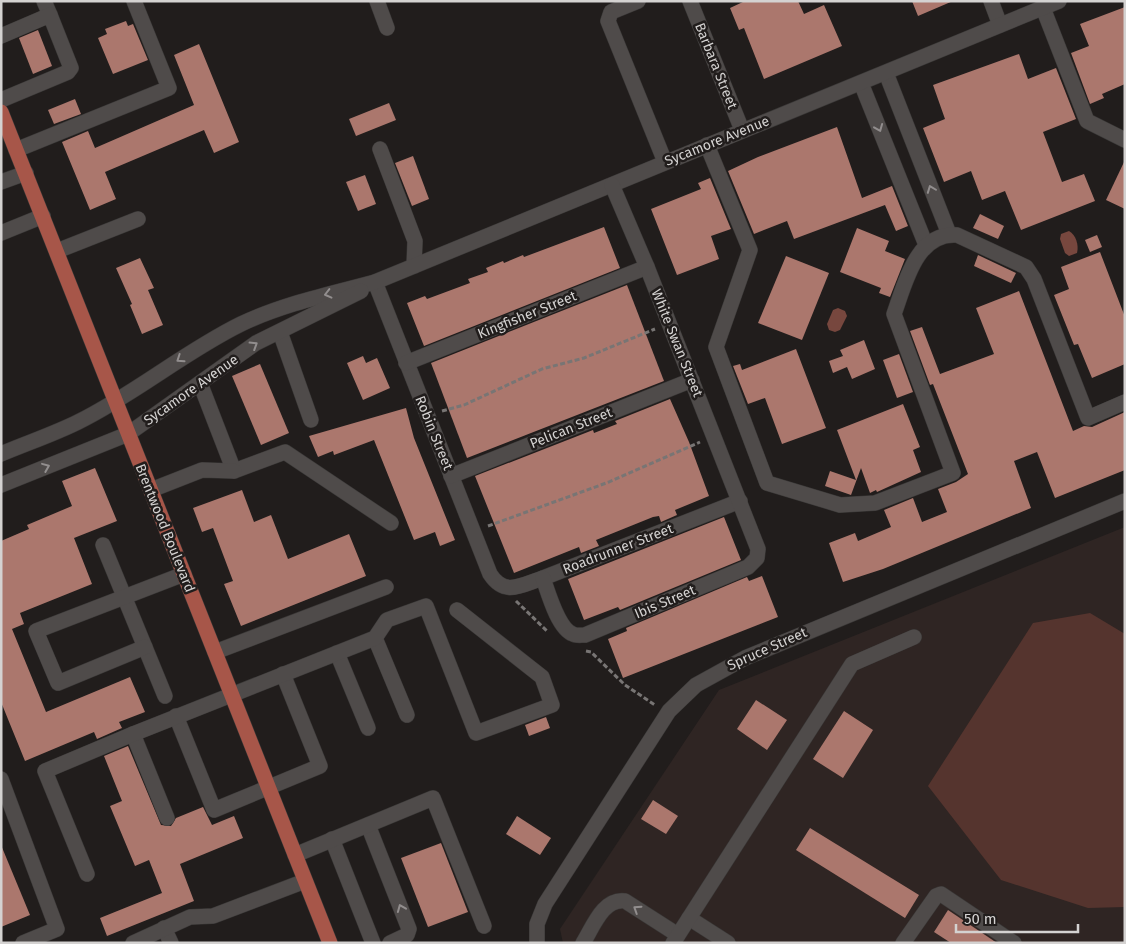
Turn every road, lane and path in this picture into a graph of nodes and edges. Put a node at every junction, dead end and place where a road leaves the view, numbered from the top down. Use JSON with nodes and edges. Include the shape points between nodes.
{"nodes":[{"id":1,"x":44,"y":1,"type":"edge"},
{"id":2,"x":134,"y":1,"type":"edge"},
{"id":3,"x":377,"y":1,"type":"edge"},
{"id":4,"x":638,"y":1,"type":"edge"},
{"id":5,"x":690,"y":1,"type":"edge"},
{"id":6,"x":991,"y":1,"type":"edge"},
{"id":7,"x":1059,"y":1,"type":"edge"},
{"id":8,"x":1043,"y":8,"type":"junction"},
{"id":9,"x":50,"y":16,"type":"junction"},
{"id":10,"x":1000,"y":25,"type":"junction"},
{"id":11,"x":387,"y":28,"type":"dead end"},
{"id":12,"x":1,"y":36,"type":"edge"},
{"id":13,"x":886,"y":73,"type":"junction"},
{"id":14,"x":861,"y":83,"type":"junction"},
{"id":15,"x":1,"y":100,"type":"edge"},
{"id":16,"x":1,"y":112,"type":"edge"},
{"id":17,"x":742,"y":130,"type":"junction"},
{"id":18,"x":1125,"y":140,"type":"edge"},
{"id":19,"x":707,"y":145,"type":"junction"},
{"id":20,"x":380,"y":149,"type":"dead end"},
{"id":21,"x":16,"y":150,"type":"junction"},
{"id":22,"x":664,"y":162,"type":"junction"},
{"id":23,"x":26,"y":173,"type":"junction"},
{"id":24,"x":1,"y":182,"type":"edge"},
{"id":25,"x":612,"y":184,"type":"junction"},
{"id":26,"x":43,"y":216,"type":"junction"},
{"id":27,"x":138,"y":218,"type":"dead end"},
{"id":28,"x":1,"y":233,"type":"edge"},
{"id":29,"x":949,"y":234,"type":"junction"},
{"id":30,"x":926,"y":245,"type":"junction"},
{"id":31,"x":57,"y":251,"type":"junction"},
{"id":32,"x":414,"y":266,"type":"junction"},
{"id":33,"x":647,"y":268,"type":"junction"},
{"id":34,"x":375,"y":282,"type":"junction"},
{"id":35,"x":669,"y":323,"type":"junction"},
{"id":36,"x":280,"y":332,"type":"junction"},
{"id":37,"x":406,"y":363,"type":"junction"},
{"id":38,"x":692,"y":380,"type":"junction"},
{"id":39,"x":200,"y":383,"type":"junction"},
{"id":40,"x":116,"y":400,"type":"junction"},
{"id":41,"x":1125,"y":402,"type":"edge"},
{"id":42,"x":427,"y":416,"type":"junction"},
{"id":43,"x":312,"y":420,"type":"dead end"},
{"id":44,"x":128,"y":434,"type":"junction"},
{"id":45,"x":714,"y":436,"type":"junction"},
{"id":46,"x":1,"y":454,"type":"edge"},
{"id":47,"x":234,"y":471,"type":"junction"},
{"id":48,"x":451,"y":476,"type":"junction"},
{"id":49,"x":1,"y":485,"type":"edge"},
{"id":50,"x":151,"y":490,"type":"junction"},
{"id":51,"x":1125,"y":501,"type":"edge"},
{"id":52,"x":740,"y":502,"type":"junction"},
{"id":53,"x":391,"y":523,"type":"dead end"},
{"id":54,"x":473,"y":531,"type":"junction"},
{"id":55,"x":104,"y":545,"type":"dead end"},
{"id":56,"x":184,"y":574,"type":"junction"},
{"id":57,"x":543,"y":578,"type":"junction"},
{"id":58,"x":386,"y":587,"type":"dead end"},
{"id":59,"x":512,"y":588,"type":"junction"},
{"id":60,"x":125,"y":597,"type":"junction"},
{"id":61,"x":457,"y":610,"type":"dead end"},
{"id":62,"x":548,"y":632,"type":"dead end"},
{"id":63,"x":914,"y":637,"type":"dead end"},
{"id":64,"x":375,"y":638,"type":"junction"},
{"id":65,"x":145,"y":647,"type":"junction"},
{"id":66,"x":584,"y":650,"type":"dead end"},
{"id":67,"x":215,"y":652,"type":"junction"},
{"id":68,"x":337,"y":653,"type":"junction"},
{"id":69,"x":283,"y":674,"type":"junction"},
{"id":70,"x":232,"y":695,"type":"junction"},
{"id":71,"x":165,"y":696,"type":"dead end"},
{"id":72,"x":669,"y":711,"type":"junction"},
{"id":73,"x":407,"y":715,"type":"dead end"},
{"id":74,"x":176,"y":716,"type":"junction"},
{"id":75,"x":368,"y":728,"type":"dead end"},
{"id":76,"x":133,"y":734,"type":"junction"},
{"id":77,"x":1,"y":780,"type":"edge"},
{"id":78,"x":268,"y":788,"type":"junction"},
{"id":79,"x":6,"y":804,"type":"edge"},
{"id":80,"x":167,"y":818,"type":"dead end"},
{"id":81,"x":368,"y":825,"type":"junction"},
{"id":82,"x":332,"y":839,"type":"junction"},
{"id":83,"x":295,"y":855,"type":"junction"},
{"id":84,"x":87,"y":874,"type":"dead end"},
{"id":85,"x":305,"y":881,"type":"junction"},
{"id":86,"x":689,"y":918,"type":"junction"},
{"id":87,"x":484,"y":926,"type":"dead end"},
{"id":88,"x":164,"y":928,"type":"junction"},
{"id":89,"x":675,"y":939,"type":"edge"},
{"id":90,"x":133,"y":942,"type":"edge"},
{"id":91,"x":23,"y":943,"type":"edge"},
{"id":92,"x":170,"y":943,"type":"edge"},
{"id":93,"x":330,"y":943,"type":"edge"},
{"id":94,"x":373,"y":943,"type":"edge"},
{"id":95,"x":390,"y":943,"type":"edge"},
{"id":96,"x":537,"y":943,"type":"edge"},
{"id":97,"x":583,"y":943,"type":"edge"},
{"id":98,"x":728,"y":943,"type":"edge"},
{"id":99,"x":903,"y":943,"type":"edge"},
{"id":100,"x":1014,"y":943,"type":"edge"}],
"edges":[{"from":1,"to":9,"type":"street"},
{"from":2,"to":21,"type":"street","via":[[169,88]]},
{"from":3,"to":11,"type":"street"},
{"from":4,"to":22,"type":"street","via":[[611,12],[608,21]]},
{"from":5,"to":17,"type":"street","name":"Barbara Street"},
{"from":6,"to":10,"type":"street"},
{"from":7,"to":8,"type":"street","name":"Sycamore Avenue"},
{"from":8,"to":10,"type":"street","name":"Sycamore Avenue"},
{"from":8,"to":18,"type":"street","via":[[1087,121]]},
{"from":9,"to":12,"type":"street"},
{"from":9,"to":15,"type":"street","via":[[71,68]]},
{"from":10,"to":13,"type":"street","name":"Sycamore Avenue"},
{"from":13,"to":14,"type":"street","name":"Sycamore Avenue"},
{"from":29,"to":13,"type":"street","one_way":true},
{"from":14,"to":17,"type":"street","name":"Sycamore Avenue"},
{"from":14,"to":30,"type":"street","one_way":true},
{"from":16,"to":21,"type":"main road","name":"Brentwood Boulevard"},
{"from":17,"to":19,"type":"street","name":"Sycamore Avenue"},
{"from":19,"to":22,"type":"street","name":"Sycamore Avenue"},
{"from":19,"to":30,"type":"street","via":[[750,250],[716,347],[768,482],[840,506],[875,503],[953,473],[894,314],[914,263]]},
{"from":20,"to":32,"type":"street","via":[[415,241]]},
{"from":21,"to":23,"type":"main road","name":"Brentwood Boulevard"},
{"from":22,"to":25,"type":"street","name":"Sycamore Avenue"},
{"from":23,"to":24,"type":"street"},
{"from":23,"to":26,"type":"main road","name":"Brentwood Boulevard"},
{"from":25,"to":32,"type":"street","name":"Sycamore Avenue"},
{"from":25,"to":33,"type":"street","name":"White Swan Street"},
{"from":26,"to":28,"type":"street"},
{"from":26,"to":31,"type":"main road","name":"Brentwood Boulevard"},
{"from":27,"to":31,"type":"street"},
{"from":29,"to":30,"type":"street"},
{"from":29,"to":41,"type":"street","via":[[1026,267],[1034,279],[1088,418]]},
{"from":31,"to":40,"type":"main road","name":"Brentwood Boulevard"},
{"from":32,"to":34,"type":"street","name":"Sycamore Avenue"},
{"from":33,"to":35,"type":"street","name":"White Swan Street"},
{"from":33,"to":37,"type":"street","name":"Kingfisher Street"},
{"from":34,"to":36,"type":"street","name":"Sycamore Avenue"},
{"from":34,"to":37,"type":"street","name":"Robin Street"},
{"from":34,"to":40,"type":"street","name":"Sycamore Avenue","one_way":true,"via":[[303,300],[242,324]]},
{"from":35,"to":38,"type":"street","name":"White Swan Street"},
{"from":35,"to":42,"type":"path","via":[[584,358],[542,369],[464,405]]},
{"from":39,"to":36,"type":"street","name":"Sycamore Avenue","one_way":true,"via":[[256,343]]},
{"from":36,"to":43,"type":"street"},
{"from":37,"to":42,"type":"street","name":"Robin Street"},
{"from":38,"to":45,"type":"street","name":"White Swan Street"},
{"from":38,"to":48,"type":"street","name":"Pelican Street"},
{"from":39,"to":44,"type":"street","name":"Sycamore Avenue"},
{"from":39,"to":47,"type":"street"},
{"from":40,"to":44,"type":"main road","name":"Brentwood Boulevard"},
{"from":40,"to":46,"type":"street","name":"Sycamore Avenue","via":[[78,422]]},
{"from":42,"to":48,"type":"street","name":"Robin Street"},
{"from":49,"to":44,"type":"street","name":"Sycamore Avenue","one_way":true},
{"from":44,"to":50,"type":"main road","name":"Brentwood Boulevard"},
{"from":45,"to":52,"type":"street","name":"White Swan Street"},
{"from":45,"to":54,"type":"path","via":[[608,482]]},
{"from":47,"to":50,"type":"street","via":[[202,470]]},
{"from":47,"to":53,"type":"street","via":[[285,452]]},
{"from":48,"to":54,"type":"street","name":"Robin Street"},
{"from":50,"to":56,"type":"main road","name":"Brentwood Boulevard"},
{"from":51,"to":72,"type":"street","name":"Spruce Street","via":[[745,658],[696,685]]},
{"from":52,"to":57,"type":"street","name":"Roadrunner Street"},
{"from":52,"to":57,"type":"street","name":"Ibis Street","via":[[758,549],[757,558],[748,567],[585,635],[567,631]]},
{"from":54,"to":59,"type":"street","name":"Robin Street","via":[[496,583]]},
{"from":55,"to":60,"type":"street"},
{"from":56,"to":60,"type":"street"},
{"from":56,"to":67,"type":"main road","name":"Brentwood Boulevard"},
{"from":57,"to":59,"type":"street","name":"Roadrunner Street"},
{"from":58,"to":67,"type":"street"},
{"from":59,"to":62,"type":"path","via":[[517,604]]},
{"from":60,"to":65,"type":"street"},
{"from":60,"to":65,"type":"street","via":[[36,631],[58,683]]},
{"from":61,"to":64,"type":"street","via":[[542,677],[552,705],[476,734],[426,606],[387,620]]},
{"from":63,"to":86,"type":"street","via":[[852,664]]},
{"from":64,"to":68,"type":"street"},
{"from":64,"to":73,"type":"street"},
{"from":65,"to":71,"type":"street"},
{"from":66,"to":72,"type":"path","via":[[591,652],[624,685]]},
{"from":67,"to":70,"type":"main road","name":"Brentwood Boulevard"},
{"from":68,"to":69,"type":"street"},
{"from":68,"to":75,"type":"street"},
{"from":69,"to":70,"type":"street"},
{"from":69,"to":78,"type":"street","via":[[320,766]]},
{"from":70,"to":74,"type":"street"},
{"from":70,"to":78,"type":"main road","name":"Brentwood Boulevard"},
{"from":72,"to":96,"type":"street","name":"Spruce Street","via":[[545,904],[537,924]]},
{"from":74,"to":76,"type":"street"},
{"from":74,"to":78,"type":"street","via":[[214,810]]},
{"from":76,"to":80,"type":"street"},
{"from":76,"to":84,"type":"street","via":[[45,771]]},
{"from":77,"to":79,"type":"street"},
{"from":78,"to":83,"type":"main road","name":"Brentwood Boulevard"},
{"from":79,"to":91,"type":"street","via":[[57,929]]},
{"from":81,"to":82,"type":"street"},
{"from":81,"to":87,"type":"street","via":[[433,798]]},
{"from":95,"to":81,"type":"street","one_way":true,"via":[[407,935],[409,928]]},
{"from":82,"to":83,"type":"street"},
{"from":82,"to":94,"type":"street"},
{"from":83,"to":85,"type":"main road","name":"Brentwood Boulevard"},
{"from":85,"to":88,"type":"street","via":[[213,916],[190,917]]},
{"from":85,"to":93,"type":"main road","name":"Brentwood Boulevard"},
{"from":86,"to":89,"type":"street"},
{"from":86,"to":98,"type":"street"},
{"from":88,"to":90,"type":"street"},
{"from":88,"to":92,"type":"street"},
{"from":89,"to":97,"type":"street","one_way":true,"via":[[625,901],[616,900],[608,904]]},
{"from":99,"to":100,"type":"street","via":[[936,896],[941,894]]}]}
